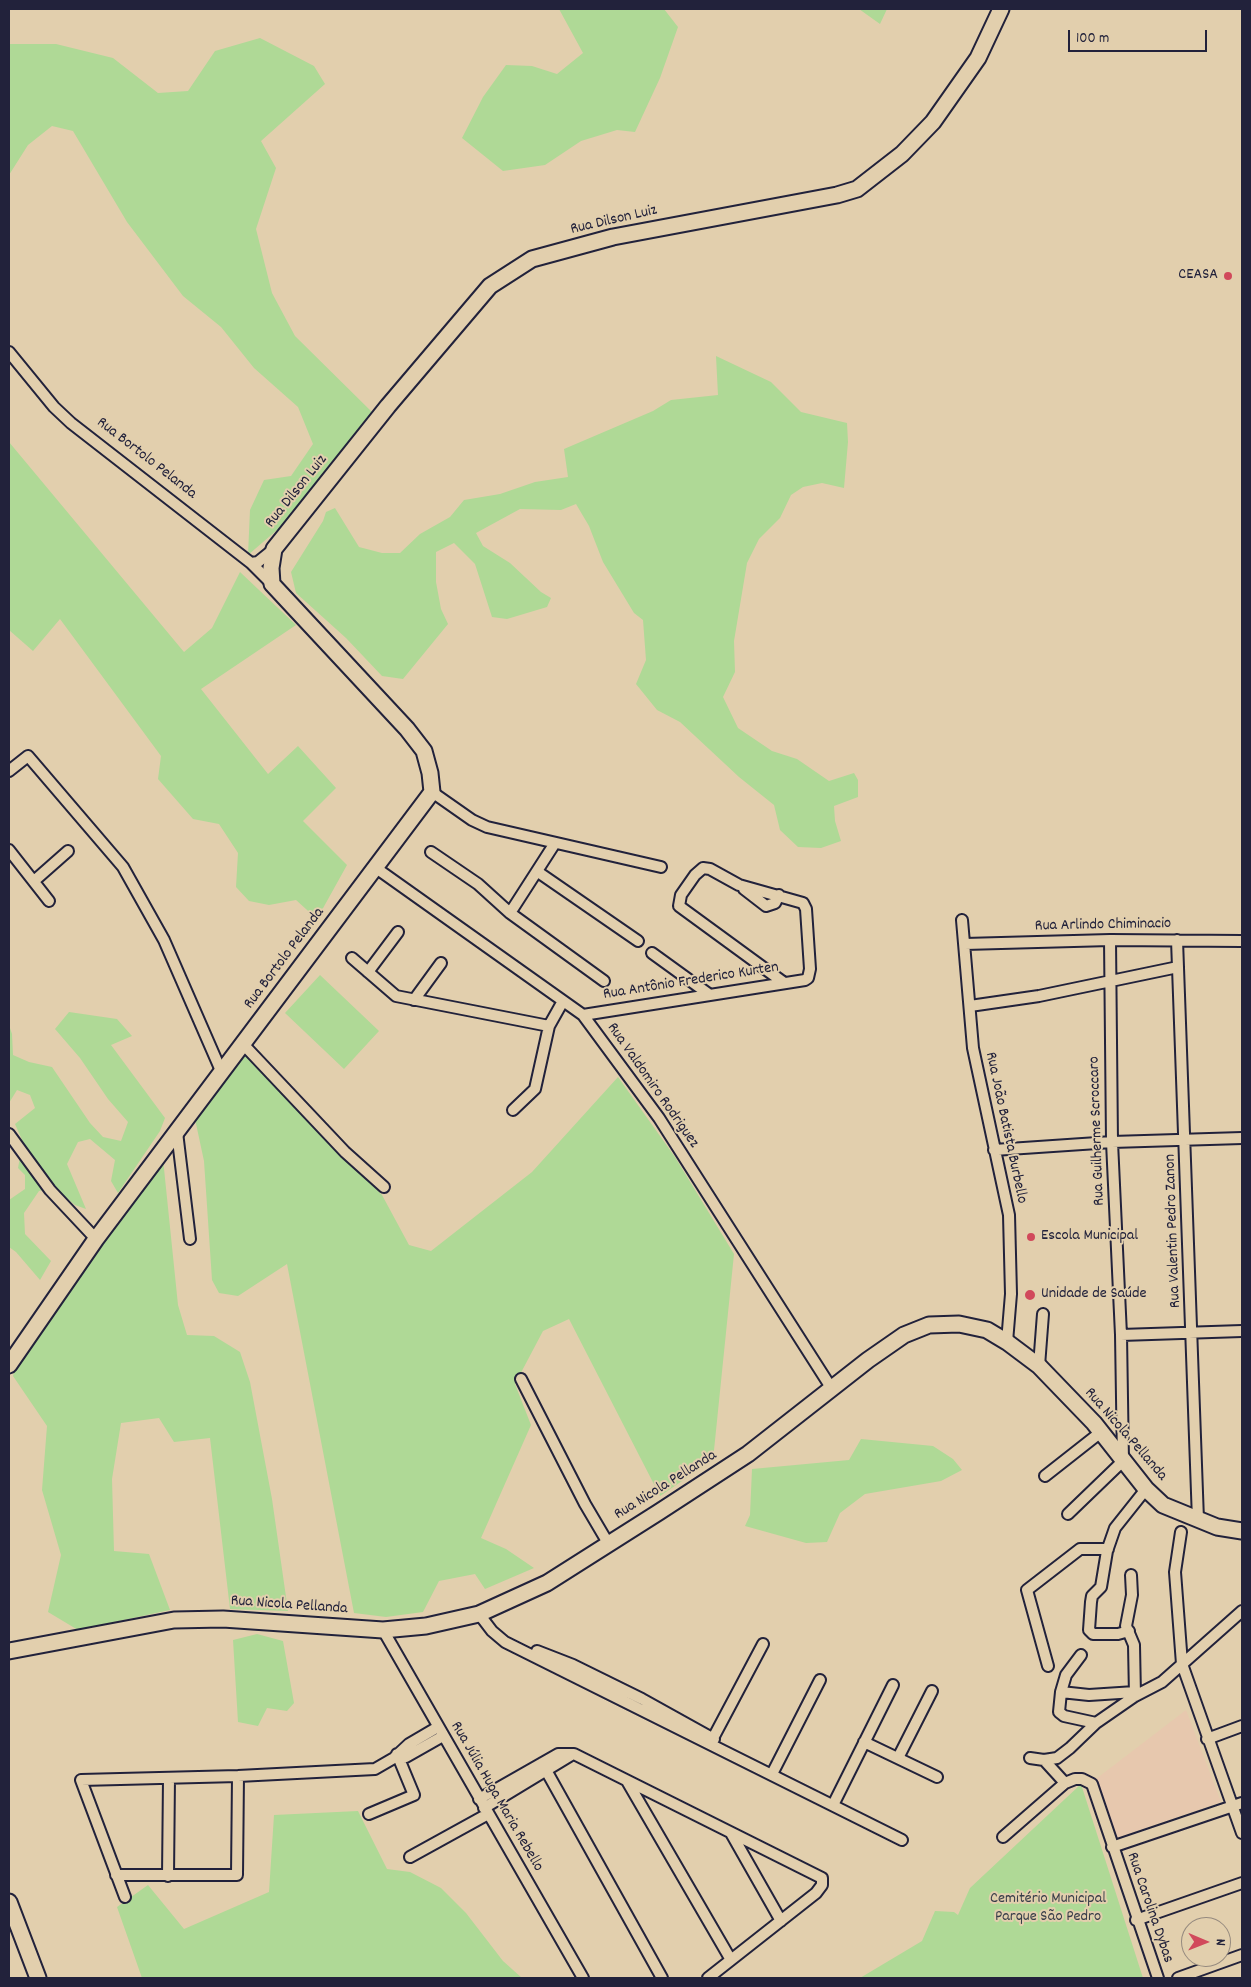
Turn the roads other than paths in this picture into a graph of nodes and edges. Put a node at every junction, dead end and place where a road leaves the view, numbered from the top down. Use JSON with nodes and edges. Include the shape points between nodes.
{"nodes":[{"id":1,"x":1001,"y":9,"type":"edge"},
{"id":2,"x":9,"y":352,"type":"edge"},
{"id":3,"x":274,"y":549,"type":"junction"},
{"id":4,"x":252,"y":563,"type":"junction"},
{"id":5,"x":272,"y":584,"type":"junction"},
{"id":6,"x":9,"y":771,"type":"edge"},
{"id":7,"x":432,"y":792,"type":"junction"},
{"id":8,"x":555,"y":843,"type":"junction"},
{"id":9,"x":9,"y":850,"type":"edge"},
{"id":10,"x":68,"y":851,"type":"dead end"},
{"id":11,"x":431,"y":852,"type":"dead end"},
{"id":12,"x":661,"y":867,"type":"dead end"},
{"id":13,"x":376,"y":868,"type":"junction"},
{"id":14,"x":538,"y":872,"type":"junction"},
{"id":15,"x":34,"y":881,"type":"junction"},
{"id":16,"x":49,"y":901,"type":"dead end"},
{"id":17,"x":510,"y":913,"type":"junction"},
{"id":18,"x":962,"y":920,"type":"dead end"},
{"id":19,"x":398,"y":932,"type":"dead end"},
{"id":20,"x":1110,"y":940,"type":"junction"},
{"id":21,"x":1177,"y":940,"type":"junction"},
{"id":22,"x":638,"y":941,"type":"dead end"},
{"id":23,"x":1242,"y":941,"type":"edge"},
{"id":24,"x":965,"y":944,"type":"junction"},
{"id":25,"x":652,"y":953,"type":"dead end"},
{"id":26,"x":352,"y":958,"type":"dead end"},
{"id":27,"x":441,"y":963,"type":"dead end"},
{"id":28,"x":1178,"y":967,"type":"junction"},
{"id":29,"x":368,"y":972,"type":"junction"},
{"id":30,"x":1110,"y":980,"type":"junction"},
{"id":31,"x":604,"y":981,"type":"dead end"},
{"id":32,"x":783,"y":982,"type":"junction"},
{"id":33,"x":710,"y":995,"type":"junction"},
{"id":34,"x":414,"y":1000,"type":"junction"},
{"id":35,"x":563,"y":1001,"type":"junction"},
{"id":36,"x":970,"y":1006,"type":"junction"},
{"id":37,"x":583,"y":1015,"type":"junction"},
{"id":38,"x":549,"y":1026,"type":"junction"},
{"id":39,"x":243,"y":1044,"type":"junction"},
{"id":40,"x":222,"y":1072,"type":"junction"},
{"id":41,"x":513,"y":1110,"type":"dead end"},
{"id":42,"x":176,"y":1132,"type":"junction"},
{"id":43,"x":9,"y":1134,"type":"edge"},
{"id":44,"x":1242,"y":1138,"type":"edge"},
{"id":45,"x":1186,"y":1139,"type":"junction"},
{"id":46,"x":1112,"y":1142,"type":"junction"},
{"id":47,"x":994,"y":1150,"type":"junction"},
{"id":48,"x":384,"y":1187,"type":"dead end"},
{"id":49,"x":190,"y":1238,"type":"dead end"},
{"id":50,"x":96,"y":1239,"type":"junction"},
{"id":51,"x":1042,"y":1314,"type":"dead end"},
{"id":52,"x":1242,"y":1331,"type":"edge"},
{"id":53,"x":1193,"y":1333,"type":"junction"},
{"id":54,"x":1121,"y":1335,"type":"junction"},
{"id":55,"x":1007,"y":1342,"type":"junction"},
{"id":56,"x":9,"y":1365,"type":"edge"},
{"id":57,"x":1038,"y":1366,"type":"junction"},
{"id":58,"x":521,"y":1379,"type":"dead end"},
{"id":59,"x":832,"y":1389,"type":"junction"},
{"id":60,"x":1101,"y":1432,"type":"junction"},
{"id":61,"x":1123,"y":1461,"type":"junction"},
{"id":62,"x":1044,"y":1476,"type":"dead end"},
{"id":63,"x":1146,"y":1489,"type":"junction"},
{"id":64,"x":1068,"y":1514,"type":"dead end"},
{"id":65,"x":1198,"y":1520,"type":"junction"},
{"id":66,"x":1242,"y":1531,"type":"edge"},
{"id":67,"x":1181,"y":1532,"type":"dead end"},
{"id":68,"x":608,"y":1542,"type":"junction"},
{"id":69,"x":1108,"y":1549,"type":"junction"},
{"id":70,"x":1131,"y":1575,"type":"dead end"},
{"id":71,"x":1242,"y":1611,"type":"edge"},
{"id":72,"x":479,"y":1614,"type":"junction"},
{"id":73,"x":383,"y":1630,"type":"junction"},
{"id":74,"x":1129,"y":1631,"type":"junction"},
{"id":75,"x":763,"y":1644,"type":"dead end"},
{"id":76,"x":9,"y":1651,"type":"edge"},
{"id":77,"x":1081,"y":1655,"type":"dead end"},
{"id":78,"x":1182,"y":1664,"type":"junction"},
{"id":79,"x":1048,"y":1666,"type":"dead end"},
{"id":80,"x":820,"y":1680,"type":"dead end"},
{"id":81,"x":893,"y":1685,"type":"dead end"},
{"id":82,"x":932,"y":1691,"type":"dead end"},
{"id":83,"x":1061,"y":1692,"type":"junction"},
{"id":84,"x":1135,"y":1694,"type":"junction"},
{"id":85,"x":1096,"y":1723,"type":"junction"},
{"id":86,"x":1242,"y":1726,"type":"edge"},
{"id":87,"x":440,"y":1732,"type":"junction"},
{"id":88,"x":1207,"y":1739,"type":"junction"},
{"id":89,"x":712,"y":1741,"type":"junction"},
{"id":90,"x":864,"y":1742,"type":"junction"},
{"id":91,"x":397,"y":1757,"type":"junction"},
{"id":92,"x":898,"y":1758,"type":"junction"},
{"id":93,"x":1030,"y":1758,"type":"dead end"},
{"id":94,"x":1044,"y":1760,"type":"junction"},
{"id":95,"x":544,"y":1767,"type":"junction"},
{"id":96,"x":772,"y":1774,"type":"junction"},
{"id":97,"x":238,"y":1776,"type":"junction"},
{"id":98,"x":937,"y":1777,"type":"dead end"},
{"id":99,"x":169,"y":1778,"type":"junction"},
{"id":100,"x":626,"y":1780,"type":"junction"},
{"id":101,"x":1065,"y":1783,"type":"junction"},
{"id":102,"x":833,"y":1805,"type":"junction"},
{"id":103,"x":1238,"y":1805,"type":"edge"},
{"id":104,"x":484,"y":1807,"type":"junction"},
{"id":105,"x":369,"y":1814,"type":"dead end"},
{"id":106,"x":730,"y":1832,"type":"junction"},
{"id":107,"x":1242,"y":1833,"type":"edge"},
{"id":108,"x":1003,"y":1836,"type":"dead end"},
{"id":109,"x":902,"y":1840,"type":"dead end"},
{"id":110,"x":1112,"y":1847,"type":"junction"},
{"id":111,"x":410,"y":1857,"type":"dead end"},
{"id":112,"x":116,"y":1875,"type":"junction"},
{"id":113,"x":168,"y":1876,"type":"junction"},
{"id":114,"x":1242,"y":1883,"type":"edge"},
{"id":115,"x":125,"y":1897,"type":"dead end"},
{"id":116,"x":9,"y":1902,"type":"edge"},
{"id":117,"x":1136,"y":1920,"type":"junction"},
{"id":118,"x":781,"y":1921,"type":"junction"},
{"id":119,"x":1242,"y":1955,"type":"edge"},
{"id":120,"x":731,"y":1960,"type":"junction"},
{"id":121,"x":38,"y":1978,"type":"edge"},
{"id":122,"x":583,"y":1978,"type":"edge"},
{"id":123,"x":662,"y":1978,"type":"edge"},
{"id":124,"x":708,"y":1978,"type":"edge"},
{"id":125,"x":1158,"y":1978,"type":"edge"},
{"id":126,"x":1178,"y":1978,"type":"edge"}],
"edges":[{"from":1,"to":3,"type":"street","name":"Rua Dilson Luiz","via":[[978,58],[933,122],[902,154],[857,189],[613,237],[532,259],[490,286],[388,406]]},
{"from":2,"to":4,"type":"street","name":"Rua Bortolo Pelanda","via":[[71,423]]},
{"from":3,"to":4,"type":"street"},
{"from":3,"to":5,"type":"street","via":[[270,568]]},
{"from":4,"to":5,"type":"street","name":"Rua Bortolo Pelanda"},
{"from":5,"to":7,"type":"street","name":"Rua Bortolo Pelanda","via":[[424,751]]},
{"from":6,"to":40,"type":"street","via":[[28,756],[123,867],[164,940]]},
{"from":7,"to":8,"type":"street","via":[[479,824]]},
{"from":7,"to":13,"type":"street","name":"Rua Bortolo Pelanda"},
{"from":8,"to":12,"type":"street"},
{"from":8,"to":14,"type":"street"},
{"from":9,"to":15,"type":"street"},
{"from":10,"to":15,"type":"street"},
{"from":11,"to":17,"type":"street","via":[[478,884]]},
{"from":13,"to":35,"type":"street","name":"Rua Valdomiro Rodriguez"},
{"from":13,"to":39,"type":"street","name":"Rua Bortolo Pelanda"},
{"from":14,"to":17,"type":"street"},
{"from":14,"to":22,"type":"street"},
{"from":15,"to":16,"type":"street"},
{"from":17,"to":31,"type":"street"},
{"from":18,"to":24,"type":"street","name":"Rua João Batista Burbello"},
{"from":19,"to":29,"type":"street"},
{"from":20,"to":21,"type":"street","name":"Rua Arlindo Chiminacio"},
{"from":20,"to":24,"type":"street","name":"Rua Arlindo Chiminacio"},
{"from":20,"to":30,"type":"street","name":"Rua Guilherme Scroccaro"},
{"from":21,"to":23,"type":"street","name":"Rua Arlindo Chiminacio"},
{"from":21,"to":28,"type":"street","name":"Rua Valentin Pedro Zanon"},
{"from":24,"to":36,"type":"street","name":"Rua João Batista Burbello"},
{"from":25,"to":33,"type":"street"},
{"from":26,"to":29,"type":"street"},
{"from":27,"to":34,"type":"street"},
{"from":28,"to":30,"type":"street"},
{"from":28,"to":45,"type":"street","name":"Rua Valentin Pedro Zanon"},
{"from":29,"to":34,"type":"street","via":[[396,996]]},
{"from":30,"to":36,"type":"street","via":[[1039,996]]},
{"from":30,"to":46,"type":"street","name":"Rua Guilherme Scroccaro"},
{"from":32,"to":32,"type":"street","name":"Rua Antônio Frederico Kurten","via":[[678,904],[681,895],[703,868],[740,885],[800,901],[806,909],[809,976],[805,980]]},
{"from":32,"to":33,"type":"street","name":"Rua Antônio Frederico Kurten"},
{"from":33,"to":37,"type":"street","name":"Rua Antônio Frederico Kurten"},
{"from":34,"to":38,"type":"street"},
{"from":35,"to":37,"type":"street","name":"Rua Valdomiro Rodriguez"},
{"from":35,"to":38,"type":"street"},
{"from":36,"to":47,"type":"street","name":"Rua João Batista Burbello","via":[[973,1048]]},
{"from":37,"to":59,"type":"street","name":"Rua Valdomiro Rodriguez","via":[[660,1118]]},
{"from":38,"to":41,"type":"street","via":[[535,1088]]},
{"from":39,"to":40,"type":"street","name":"Rua Bortolo Pelanda"},
{"from":39,"to":48,"type":"street","via":[[345,1152]]},
{"from":40,"to":42,"type":"street","name":"Rua Bortolo Pelanda"},
{"from":42,"to":49,"type":"street"},
{"from":42,"to":50,"type":"street","name":"Rua Bortolo Pelanda"},
{"from":43,"to":50,"type":"street","via":[[50,1190]]},
{"from":44,"to":45,"type":"street"},
{"from":45,"to":46,"type":"street"},
{"from":45,"to":53,"type":"street","name":"Rua Valentin Pedro Zanon"},
{"from":46,"to":47,"type":"street"},
{"from":46,"to":54,"type":"street","name":"Rua Guilherme Scroccaro"},
{"from":47,"to":55,"type":"street","name":"Rua João Batista Burbello","via":[[1009,1215],[1011,1294]]},
{"from":50,"to":56,"type":"street","name":"Rua Bortolo Pelanda"},
{"from":51,"to":57,"type":"street"},
{"from":52,"to":53,"type":"street"},
{"from":53,"to":54,"type":"street"},
{"from":53,"to":65,"type":"street","name":"Rua Valentin Pedro Zanon"},
{"from":54,"to":61,"type":"street","name":"Rua Guilherme Scroccaro"},
{"from":55,"to":57,"type":"street","name":"Rua Nicola Pellanda"},
{"from":55,"to":59,"type":"street","name":"Rua Nicola Pellanda","via":[[987,1330],[958,1324],[930,1325],[904,1336]]},
{"from":57,"to":60,"type":"street","name":"Rua Nicola Pellanda"},
{"from":58,"to":68,"type":"street"},
{"from":59,"to":68,"type":"street","name":"Rua Nicola Pellanda","via":[[748,1454]]},
{"from":60,"to":61,"type":"street","name":"Rua Nicola Pellanda"},
{"from":60,"to":62,"type":"street"},
{"from":61,"to":63,"type":"street","name":"Rua Nicola Pellanda"},
{"from":61,"to":64,"type":"street"},
{"from":63,"to":65,"type":"street","name":"Rua Nicola Pellanda","via":[[1163,1505]]},
{"from":63,"to":69,"type":"street","via":[[1119,1522]]},
{"from":65,"to":66,"type":"street","name":"Rua Nicola Pellanda"},
{"from":67,"to":78,"type":"street","via":[[1174,1572]]},
{"from":68,"to":72,"type":"street","name":"Rua Nicola Pellanda","via":[[547,1583]]},
{"from":69,"to":74,"type":"street","via":[[1101,1587],[1092,1596],[1089,1630],[1092,1634]]},
{"from":69,"to":79,"type":"street","via":[[1080,1549],[1027,1590]]},
{"from":70,"to":74,"type":"street","via":[[1132,1595],[1126,1626]]},
{"from":71,"to":78,"type":"street"},
{"from":72,"to":73,"type":"street","name":"Rua Nicola Pellanda","via":[[426,1626]]},
{"from":72,"to":89,"type":"street","via":[[495,1633]]},
{"from":73,"to":76,"type":"street","name":"Rua Nicola Pellanda","via":[[223,1619],[174,1620]]},
{"from":73,"to":87,"type":"street","name":"Rua Júlia Huga Maria Rebello"},
{"from":74,"to":84,"type":"street","via":[[1134,1644]]},
{"from":75,"to":89,"type":"street"},
{"from":77,"to":83,"type":"street","via":[[1066,1675]]},
{"from":78,"to":84,"type":"street","via":[[1162,1682]]},
{"from":78,"to":88,"type":"street"},
{"from":80,"to":96,"type":"street"},
{"from":81,"to":90,"type":"street"},
{"from":82,"to":92,"type":"street"},
{"from":83,"to":84,"type":"street"},
{"from":83,"to":85,"type":"street","via":[[1059,1712]]},
{"from":84,"to":85,"type":"street"},
{"from":85,"to":94,"type":"street","via":[[1057,1758]]},
{"from":86,"to":88,"type":"street"},
{"from":87,"to":91,"type":"street","via":[[409,1744]]},
{"from":87,"to":104,"type":"street","name":"Rua Júlia Huga Maria Rebello"},
{"from":88,"to":103,"type":"street"},
{"from":89,"to":96,"type":"street"},
{"from":90,"to":92,"type":"street"},
{"from":90,"to":102,"type":"street"},
{"from":91,"to":97,"type":"street","via":[[375,1769]]},
{"from":91,"to":105,"type":"street","via":[[414,1795]]},
{"from":92,"to":98,"type":"street"},
{"from":93,"to":94,"type":"street"},
{"from":94,"to":101,"type":"street"},
{"from":95,"to":100,"type":"street","via":[[574,1754]]},
{"from":95,"to":104,"type":"street"},
{"from":95,"to":123,"type":"street"},
{"from":96,"to":102,"type":"street"},
{"from":97,"to":99,"type":"street"},
{"from":97,"to":113,"type":"street","via":[[237,1875]]},
{"from":99,"to":112,"type":"street","via":[[81,1780]]},
{"from":99,"to":113,"type":"street"},
{"from":100,"to":106,"type":"street"},
{"from":100,"to":120,"type":"street"},
{"from":101,"to":108,"type":"street"},
{"from":101,"to":110,"type":"street","name":"Rua Carolina Dybas","via":[[1075,1778],[1092,1784]]},
{"from":102,"to":109,"type":"street"},
{"from":103,"to":107,"type":"street"},
{"from":103,"to":110,"type":"street"},
{"from":104,"to":111,"type":"street"},
{"from":104,"to":122,"type":"street","name":"Rua Júlia Huga Maria Rebello"},
{"from":106,"to":118,"type":"street"},
{"from":106,"to":118,"type":"street","via":[[822,1878],[819,1891]]},
{"from":110,"to":117,"type":"street","name":"Rua Carolina Dybas"},
{"from":112,"to":113,"type":"street"},
{"from":112,"to":115,"type":"street"},
{"from":114,"to":117,"type":"street"},
{"from":116,"to":121,"type":"street"},
{"from":117,"to":125,"type":"street","name":"Rua Carolina Dybas"},
{"from":118,"to":120,"type":"street"},
{"from":119,"to":126,"type":"street"},
{"from":120,"to":124,"type":"street"}]}
